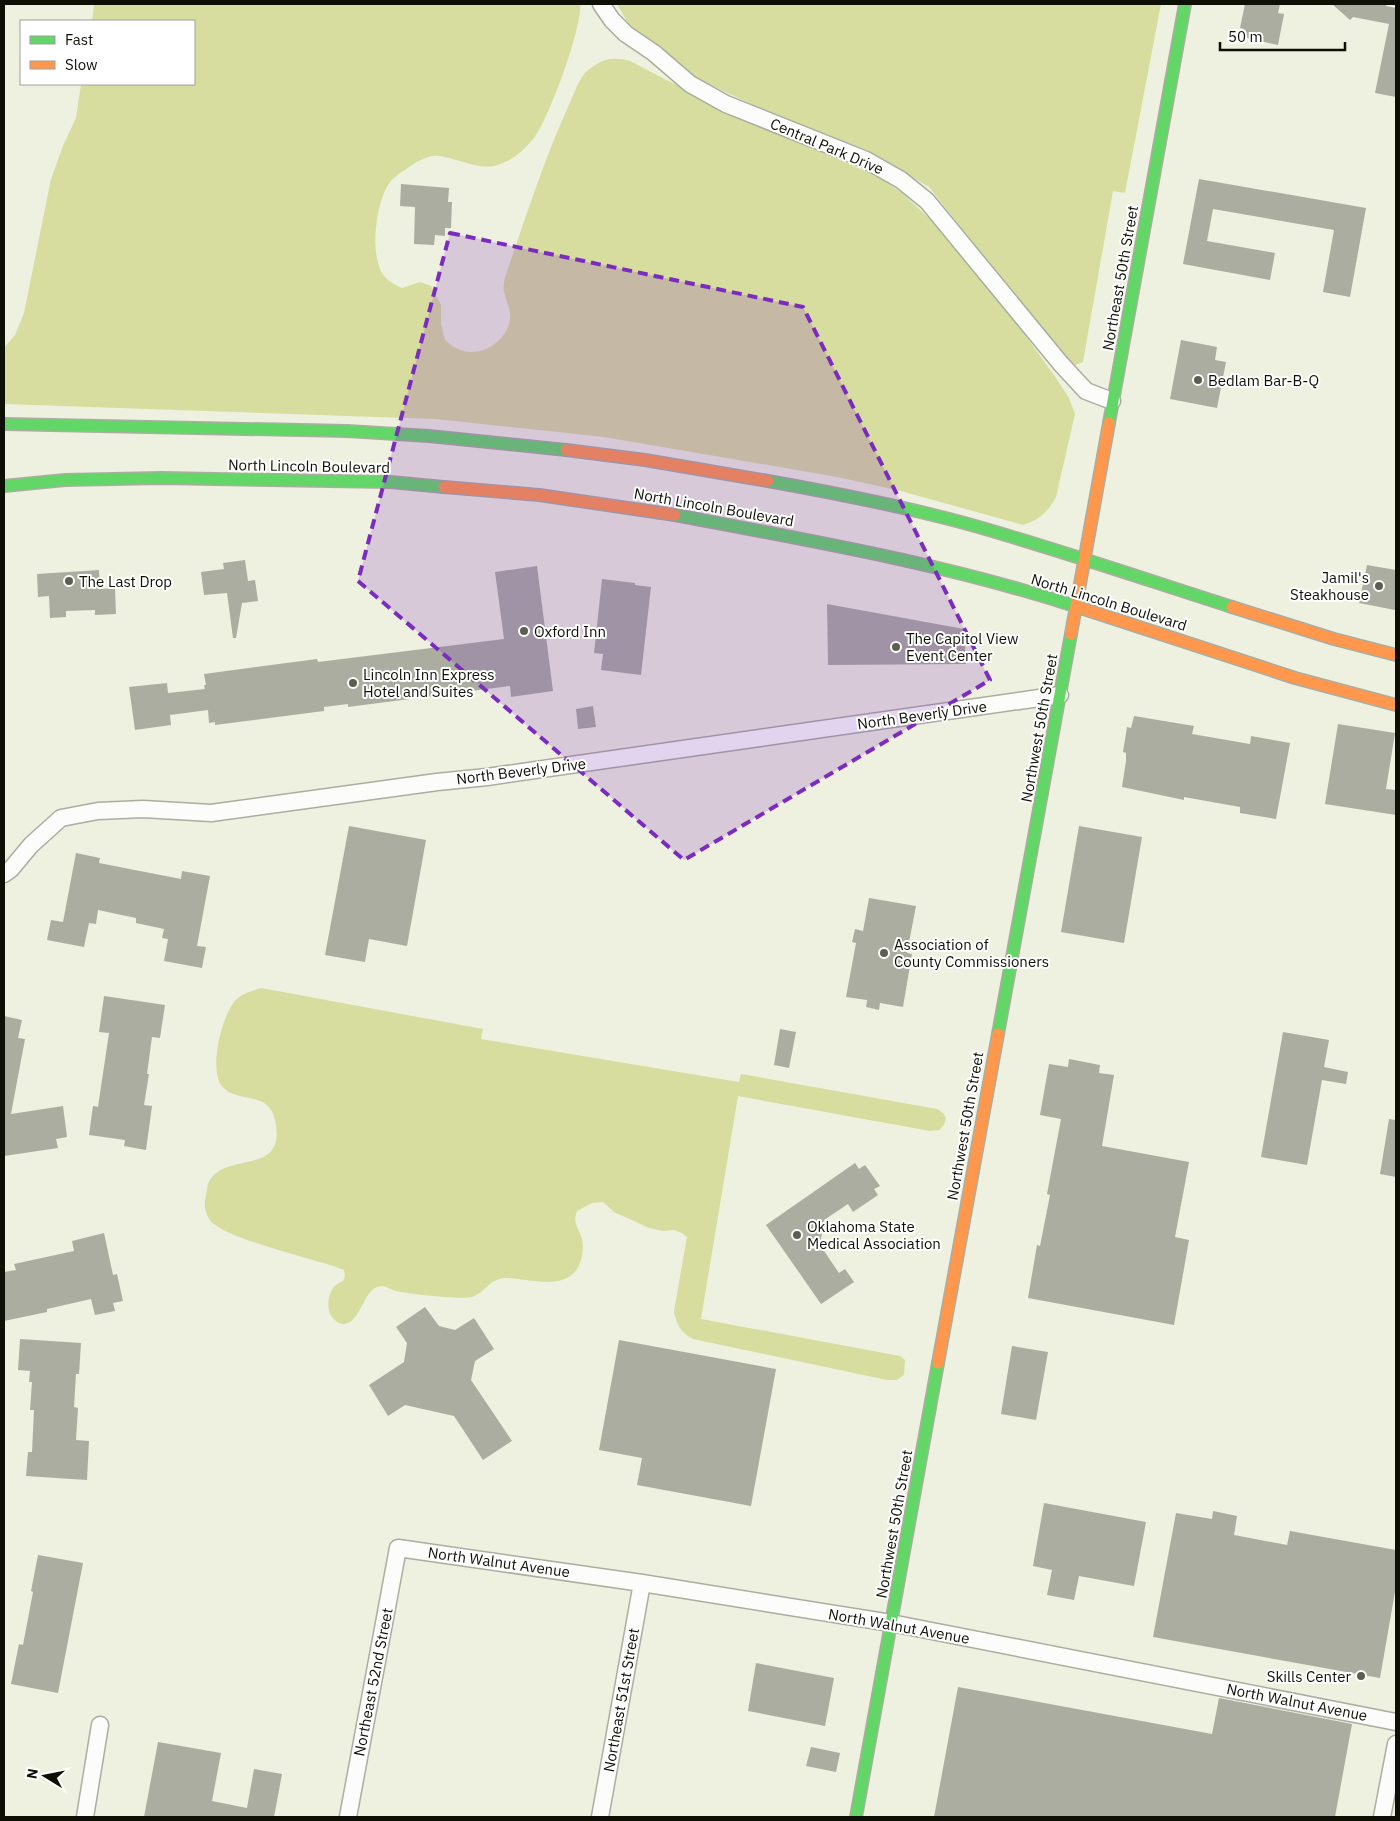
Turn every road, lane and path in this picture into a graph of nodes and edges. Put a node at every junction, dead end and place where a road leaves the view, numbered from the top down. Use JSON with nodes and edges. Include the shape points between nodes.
{"nodes":[{"id":1,"x":601,"y":4,"type":"edge"},
{"id":2,"x":1185,"y":4,"type":"edge"},
{"id":3,"x":1112,"y":401,"type":"junction"},
{"id":4,"x":4,"y":424,"type":"edge"},
{"id":5,"x":4,"y":486,"type":"edge"},
{"id":6,"x":1084,"y":558,"type":"junction"},
{"id":7,"x":1075,"y":606,"type":"junction"},
{"id":8,"x":1396,"y":655,"type":"edge"},
{"id":9,"x":1060,"y":695,"type":"junction"},
{"id":10,"x":1396,"y":705,"type":"edge"},
{"id":11,"x":4,"y":874,"type":"edge"},
{"id":12,"x":398,"y":1548,"type":"joint"},
{"id":13,"x":642,"y":1583,"type":"junction"},
{"id":14,"x":891,"y":1623,"type":"junction"},
{"id":15,"x":1396,"y":1722,"type":"edge"},
{"id":16,"x":100,"y":1725,"type":"dead end"},
{"id":17,"x":1396,"y":1744,"type":"edge"},
{"id":18,"x":85,"y":1817,"type":"edge"},
{"id":19,"x":348,"y":1817,"type":"edge"},
{"id":20,"x":600,"y":1817,"type":"edge"},
{"id":21,"x":856,"y":1817,"type":"edge"},
{"id":22,"x":1382,"y":1817,"type":"edge"}],
"edges":[{"from":1,"to":3,"type":"street","name":"Central Park Drive","via":[[626,34],[654,52],[690,84],[726,104],[866,160],[908,185],[927,201],[1086,391]]},
{"from":2,"to":3,"type":"main road","name":"Northeast 50th Street"},
{"from":3,"to":6,"type":"main road","name":"Northeast 50th Street"},
{"from":4,"to":6,"type":"main road","via":[[373,432],[596,452],[683,465],[904,508]]},
{"from":5,"to":7,"type":"main road","name":"North Lincoln Boulevard","via":[[65,480],[286,479],[390,482],[539,495],[689,516],[890,556]]},
{"from":6,"to":7,"type":"main road","name":"Northwest 50th Street"},
{"from":6,"to":8,"type":"main road","via":[[1260,616]]},
{"from":7,"to":9,"type":"main road","name":"Northwest 50th Street"},
{"from":7,"to":10,"type":"main road","name":"North Lincoln Boulevard","via":[[1294,678]]},
{"from":9,"to":11,"type":"street","name":"North Beverly Drive","via":[[212,813],[143,809],[98,811],[61,818]]},
{"from":9,"to":14,"type":"main road","name":"Northwest 50th Street"},
{"from":12,"to":13,"type":"street","name":"North Walnut Avenue"},
{"from":12,"to":19,"type":"street","name":"Northeast 52nd Street"},
{"from":13,"to":14,"type":"street","name":"North Walnut Avenue"},
{"from":13,"to":20,"type":"street","name":"Northeast 51st Street"},
{"from":14,"to":15,"type":"street","name":"North Walnut Avenue"},
{"from":14,"to":21,"type":"main road","name":"Northwest 50th Street"},
{"from":16,"to":18,"type":"street"},
{"from":17,"to":22,"type":"street"}]}
